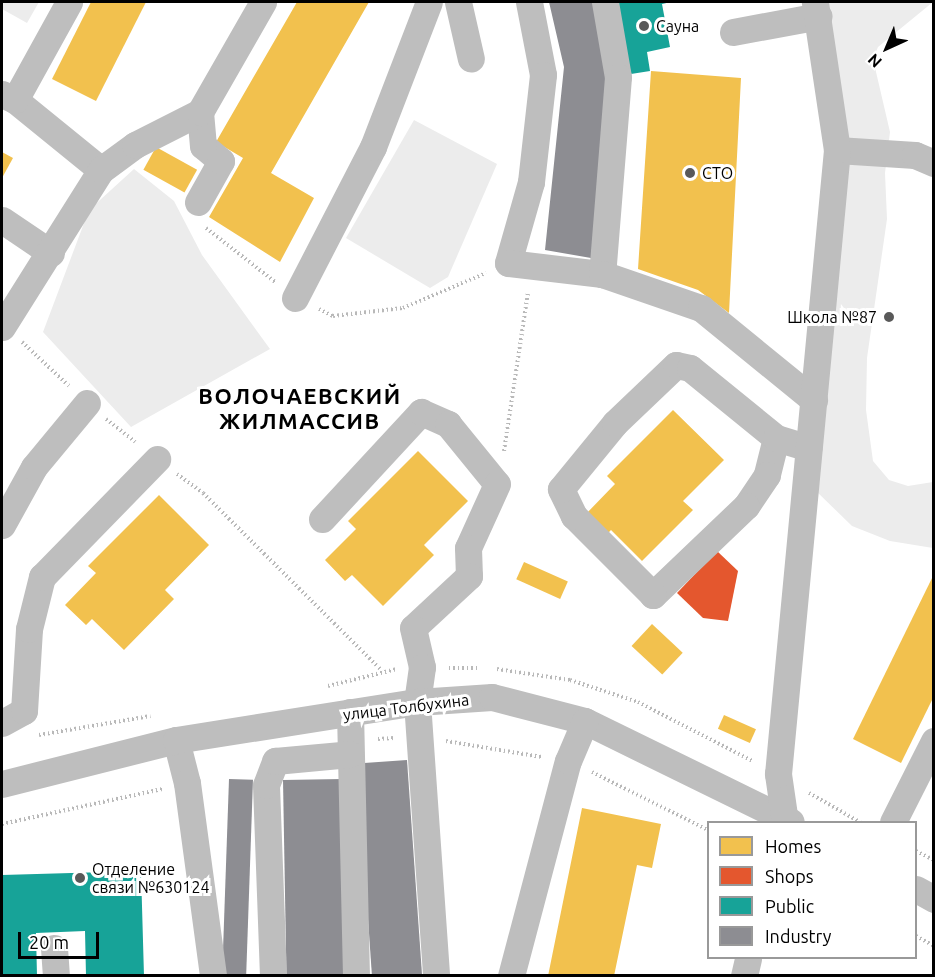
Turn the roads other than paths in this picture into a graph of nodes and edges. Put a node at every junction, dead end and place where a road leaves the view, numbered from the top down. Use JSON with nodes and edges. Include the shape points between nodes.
{"nodes":[{"id":1,"x":69,"y":2,"type":"edge"},
{"id":2,"x":263,"y":2,"type":"edge"},
{"id":3,"x":429,"y":2,"type":"edge"},
{"id":4,"x":458,"y":2,"type":"edge"},
{"id":5,"x":529,"y":2,"type":"edge"},
{"id":6,"x":605,"y":2,"type":"edge"},
{"id":7,"x":817,"y":9,"type":"edge"},
{"id":8,"x":733,"y":32,"type":"dead end"},
{"id":9,"x":471,"y":59,"type":"dead end"},
{"id":10,"x":8,"y":97,"type":"edge"},
{"id":11,"x":200,"y":112,"type":"junction"},
{"id":12,"x":837,"y":150,"type":"junction"},
{"id":13,"x":933,"y":163,"type":"edge"},
{"id":14,"x":101,"y":170,"type":"junction"},
{"id":15,"x":198,"y":202,"type":"road end"},
{"id":16,"x":2,"y":220,"type":"edge"},
{"id":17,"x":51,"y":253,"type":"junction"},
{"id":18,"x":602,"y":274,"type":"junction"},
{"id":19,"x":295,"y":298,"type":"road end"},
{"id":20,"x":2,"y":326,"type":"edge"},
{"id":21,"x":814,"y":400,"type":"junction"},
{"id":22,"x":87,"y":403,"type":"road end"},
{"id":23,"x":776,"y":438,"type":"junction"},
{"id":24,"x":809,"y":448,"type":"junction"},
{"id":25,"x":157,"y":459,"type":"road end"},
{"id":26,"x":322,"y":519,"type":"dead end"},
{"id":27,"x":2,"y":525,"type":"edge"},
{"id":28,"x":417,"y":702,"type":"junction"},
{"id":29,"x":350,"y":712,"type":"junction"},
{"id":30,"x":585,"y":721,"type":"junction"},
{"id":31,"x":2,"y":723,"type":"edge"},
{"id":32,"x":176,"y":740,"type":"junction"},
{"id":33,"x":933,"y":741,"type":"edge"},
{"id":34,"x":350,"y":754,"type":"junction"},
{"id":35,"x":2,"y":776,"type":"edge"},
{"id":36,"x":2,"y":784,"type":"edge"},
{"id":37,"x":785,"y":821,"type":"edge"},
{"id":38,"x":787,"y":821,"type":"edge"},
{"id":39,"x":893,"y":821,"type":"edge"},
{"id":40,"x":917,"y":890,"type":"edge"},
{"id":41,"x":933,"y":899,"type":"edge"},
{"id":42,"x":54,"y":948,"type":"dead end"},
{"id":43,"x":748,"y":959,"type":"edge"},
{"id":44,"x":56,"y":975,"type":"edge"},
{"id":45,"x":213,"y":975,"type":"edge"},
{"id":46,"x":273,"y":975,"type":"edge"},
{"id":47,"x":356,"y":975,"type":"edge"},
{"id":48,"x":436,"y":975,"type":"edge"},
{"id":49,"x":511,"y":975,"type":"edge"},
{"id":50,"x":744,"y":975,"type":"edge"}],
"edges":[{"from":1,"to":10,"type":"street"},
{"from":2,"to":11,"type":"street"},
{"from":3,"to":19,"type":"street","via":[[373,147]]},
{"from":4,"to":9,"type":"street"},
{"from":5,"to":18,"type":"street","via":[[543,75],[520,264]]},
{"from":6,"to":18,"type":"street","via":[[618,77]]},
{"from":7,"to":8,"type":"street"},
{"from":7,"to":12,"type":"street"},
{"from":10,"to":14,"type":"street"},
{"from":11,"to":14,"type":"street","via":[[135,145]]},
{"from":11,"to":15,"type":"street","via":[[203,146],[221,161]]},
{"from":12,"to":13,"type":"street","via":[[915,155]]},
{"from":12,"to":21,"type":"street"},
{"from":14,"to":17,"type":"street"},
{"from":16,"to":17,"type":"street"},
{"from":17,"to":20,"type":"street"},
{"from":18,"to":21,"type":"street","via":[[701,308]]},
{"from":21,"to":24,"type":"street"},
{"from":22,"to":27,"type":"street","via":[[34,467]]},
{"from":23,"to":23,"type":"street","via":[[690,368],[676,365],[615,423],[561,489],[574,516],[653,595],[746,506],[767,475]]},
{"from":23,"to":24,"type":"street"},
{"from":24,"to":38,"type":"street","via":[[777,774]]},
{"from":25,"to":31,"type":"street","via":[[42,577],[29,629],[24,711]]},
{"from":26,"to":28,"type":"street","via":[[421,412],[448,424],[497,484],[468,548],[470,576],[413,628],[422,667]]},
{"from":28,"to":29,"type":"street","name":"улица Толбухина"},
{"from":28,"to":30,"type":"street","name":"улица Толбухина","via":[[492,697]]},
{"from":28,"to":48,"type":"street"},
{"from":29,"to":32,"type":"street","name":"улица Толбухина"},
{"from":29,"to":34,"type":"street"},
{"from":30,"to":37,"type":"street","name":"улица Толбухина"},
{"from":30,"to":49,"type":"street","via":[[568,761]]},
{"from":32,"to":36,"type":"street","name":"улица Толбухина"},
{"from":32,"to":45,"type":"street","via":[[187,783]]},
{"from":33,"to":39,"type":"street"},
{"from":34,"to":46,"type":"street","via":[[275,761],[266,785]]},
{"from":34,"to":47,"type":"street"},
{"from":35,"to":36,"type":"street"},
{"from":40,"to":41,"type":"street"},
{"from":42,"to":44,"type":"street"},
{"from":43,"to":50,"type":"street"}]}
